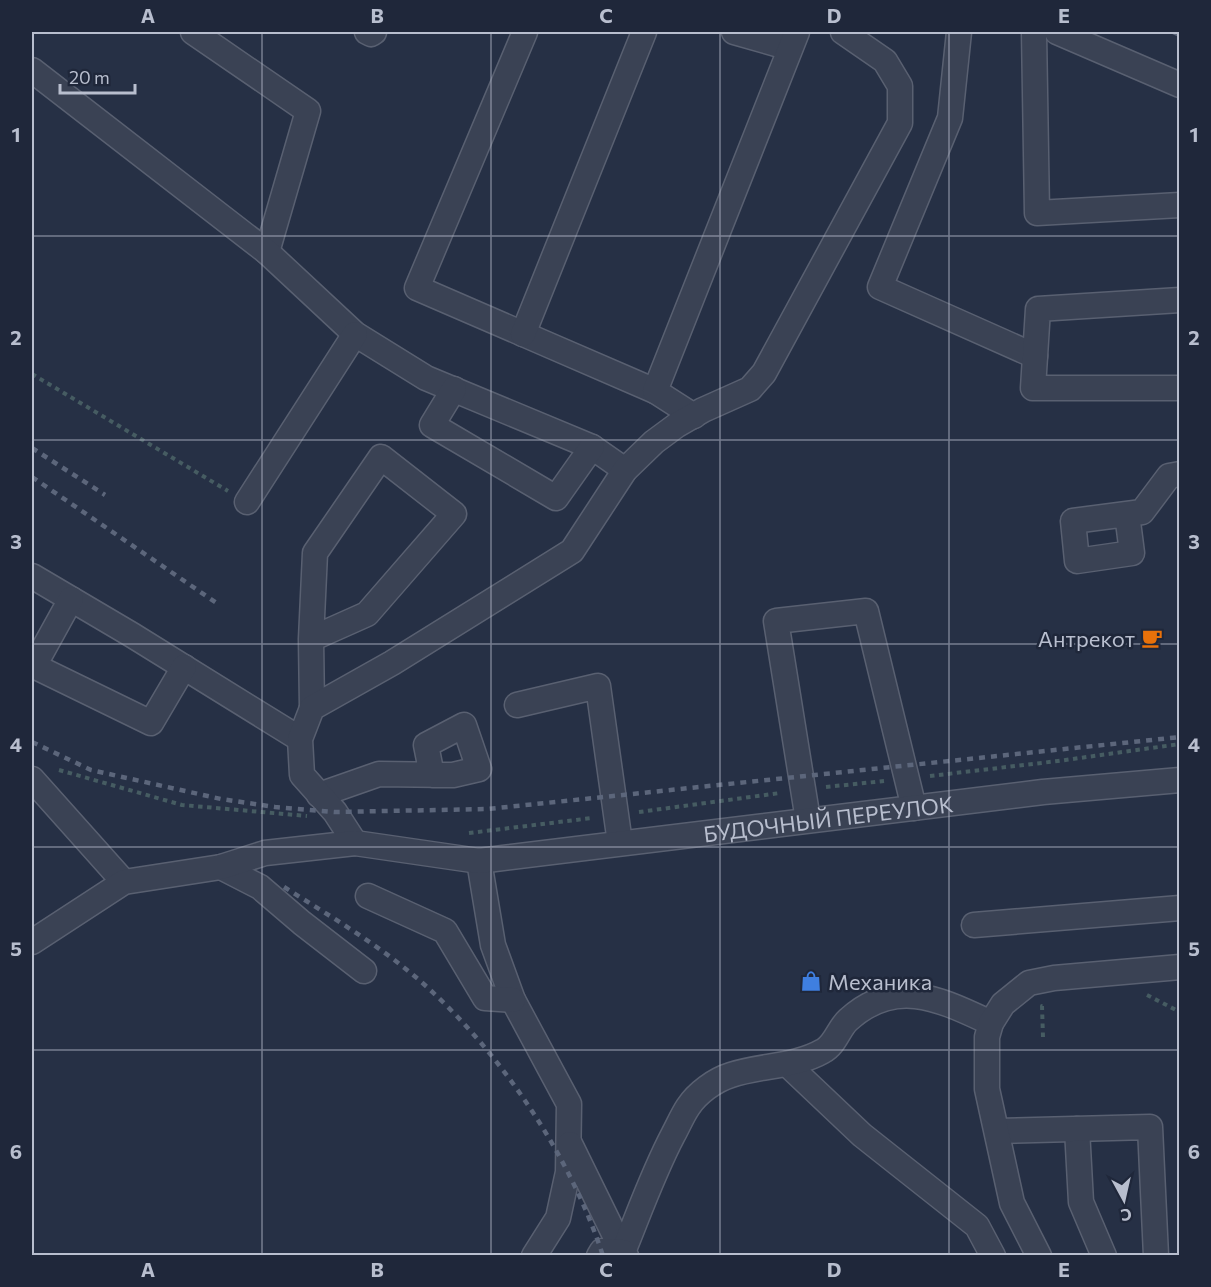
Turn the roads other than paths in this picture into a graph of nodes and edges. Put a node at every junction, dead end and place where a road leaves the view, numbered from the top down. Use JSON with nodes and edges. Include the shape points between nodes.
{"nodes":[{"id":1,"x":194,"y":32,"type":"edge"},
{"id":2,"x":367,"y":32,"type":"edge"},
{"id":3,"x":374,"y":32,"type":"edge"},
{"id":4,"x":525,"y":32,"type":"edge"},
{"id":5,"x":644,"y":32,"type":"edge"},
{"id":6,"x":734,"y":32,"type":"edge"},
{"id":7,"x":843,"y":32,"type":"edge"},
{"id":8,"x":959,"y":32,"type":"edge"},
{"id":9,"x":1034,"y":32,"type":"edge"},
{"id":10,"x":1057,"y":32,"type":"edge"},
{"id":11,"x":794,"y":40,"type":"edge"},
{"id":12,"x":32,"y":70,"type":"edge"},
{"id":13,"x":1179,"y":85,"type":"edge"},
{"id":14,"x":1179,"y":206,"type":"edge"},
{"id":15,"x":267,"y":252,"type":"junction"},
{"id":16,"x":1179,"y":300,"type":"edge"},
{"id":17,"x":355,"y":334,"type":"junction"},
{"id":18,"x":523,"y":334,"type":"junction"},
{"id":19,"x":1035,"y":356,"type":"junction"},
{"id":20,"x":1179,"y":388,"type":"edge"},
{"id":21,"x":454,"y":389,"type":"junction"},
{"id":22,"x":655,"y":391,"type":"junction"},
{"id":23,"x":694,"y":416,"type":"junction"},
{"id":24,"x":592,"y":447,"type":"junction"},
{"id":25,"x":625,"y":470,"type":"junction"},
{"id":26,"x":1179,"y":474,"type":"edge"},
{"id":27,"x":247,"y":502,"type":"road end"},
{"id":28,"x":1127,"y":514,"type":"dead end"},
{"id":29,"x":32,"y":576,"type":"edge"},
{"id":30,"x":71,"y":599,"type":"junction"},
{"id":31,"x":311,"y":639,"type":"junction"},
{"id":32,"x":184,"y":667,"type":"junction"},
{"id":33,"x":517,"y":705,"type":"dead end"},
{"id":34,"x":312,"y":708,"type":"junction"},
{"id":35,"x":300,"y":739,"type":"junction"},
{"id":36,"x":432,"y":775,"type":"dead end"},
{"id":37,"x":32,"y":779,"type":"edge"},
{"id":38,"x":1179,"y":780,"type":"edge"},
{"id":39,"x":319,"y":795,"type":"junction"},
{"id":40,"x":914,"y":808,"type":"junction"},
{"id":41,"x":808,"y":820,"type":"junction"},
{"id":42,"x":355,"y":843,"type":"junction"},
{"id":43,"x":620,"y":843,"type":"junction"},
{"id":44,"x":479,"y":861,"type":"junction"},
{"id":45,"x":221,"y":867,"type":"junction"},
{"id":46,"x":124,"y":882,"type":"junction"},
{"id":47,"x":368,"y":896,"type":"dead end"},
{"id":48,"x":1179,"y":908,"type":"edge"},
{"id":49,"x":974,"y":925,"type":"dead end"},
{"id":50,"x":32,"y":942,"type":"edge"},
{"id":51,"x":1179,"y":967,"type":"edge"},
{"id":52,"x":364,"y":971,"type":"dead end"},
{"id":53,"x":513,"y":1000,"type":"junction"},
{"id":54,"x":991,"y":1023,"type":"junction"},
{"id":55,"x":787,"y":1064,"type":"junction"},
{"id":56,"x":1077,"y":1129,"type":"junction"},
{"id":57,"x":997,"y":1131,"type":"junction"},
{"id":58,"x":568,"y":1140,"type":"junction"},
{"id":59,"x":624,"y":1254,"type":"edge"},
{"id":60,"x":534,"y":1256,"type":"edge"},
{"id":61,"x":599,"y":1256,"type":"edge"},
{"id":62,"x":993,"y":1256,"type":"edge"},
{"id":63,"x":1039,"y":1256,"type":"edge"},
{"id":64,"x":1104,"y":1256,"type":"edge"},
{"id":65,"x":1156,"y":1256,"type":"edge"}],
"edges":[{"from":1,"to":15,"type":"street","via":[[308,111]]},
{"from":2,"to":3,"type":"street"},
{"from":4,"to":18,"type":"street","via":[[417,288]]},
{"from":5,"to":18,"type":"street"},
{"from":6,"to":11,"type":"street"},
{"from":7,"to":23,"type":"street","via":[[885,62],[900,86],[900,123],[764,373],[750,389]]},
{"from":8,"to":19,"type":"street","via":[[950,118],[880,287]]},
{"from":9,"to":14,"type":"street","via":[[1037,213]]},
{"from":10,"to":13,"type":"street"},
{"from":11,"to":22,"type":"street"},
{"from":12,"to":15,"type":"street"},
{"from":15,"to":17,"type":"street"},
{"from":16,"to":19,"type":"street","via":[[1038,309]]},
{"from":17,"to":21,"type":"street","via":[[426,378]]},
{"from":17,"to":27,"type":"street"},
{"from":18,"to":22,"type":"street"},
{"from":19,"to":20,"type":"street","via":[[1033,388]]},
{"from":21,"to":24,"type":"street"},
{"from":21,"to":24,"type":"street","via":[[432,425],[556,498]]},
{"from":22,"to":23,"type":"street"},
{"from":23,"to":25,"type":"street","via":[[654,442]]},
{"from":24,"to":25,"type":"street"},
{"from":25,"to":34,"type":"street","via":[[572,550],[392,663]]},
{"from":26,"to":28,"type":"street","via":[[1169,476],[1142,512]]},
{"from":29,"to":30,"type":"street"},
{"from":30,"to":32,"type":"street"},
{"from":30,"to":32,"type":"street","via":[[34,666],[151,723]]},
{"from":31,"to":31,"type":"street","via":[[315,553],[381,457],[454,514],[367,614]]},
{"from":31,"to":34,"type":"street"},
{"from":32,"to":35,"type":"street"},
{"from":33,"to":43,"type":"street","via":[[598,686]]},
{"from":34,"to":35,"type":"street"},
{"from":35,"to":39,"type":"street","via":[[302,775]]},
{"from":36,"to":39,"type":"street","via":[[378,774]]},
{"from":37,"to":46,"type":"street"},
{"from":38,"to":40,"type":"street","name":"БУДОЧНЫЙ ПЕРЕУЛОК"},
{"from":39,"to":42,"type":"street"},
{"from":40,"to":41,"type":"street","name":"БУДОЧНЫЙ ПЕРЕУЛОК"},
{"from":40,"to":41,"type":"street","via":[[866,611],[776,621]]},
{"from":41,"to":43,"type":"street","name":"БУДОЧНЫЙ ПЕРЕУЛОК"},
{"from":42,"to":44,"type":"street","name":"БУДОЧНЫЙ ПЕРЕУЛОК"},
{"from":42,"to":45,"type":"street","name":"БУДОЧНЫЙ ПЕРЕУЛОК","via":[[265,853]]},
{"from":43,"to":44,"type":"street","name":"БУДОЧНЫЙ ПЕРЕУЛОК"},
{"from":44,"to":53,"type":"street","via":[[493,945]]},
{"from":45,"to":46,"type":"street","name":"БУДОЧНЫЙ ПЕРЕУЛОК"},
{"from":45,"to":52,"type":"street","via":[[260,887]]},
{"from":46,"to":50,"type":"street"},
{"from":47,"to":53,"type":"street","via":[[445,931],[485,998]]},
{"from":48,"to":49,"type":"street"},
{"from":51,"to":54,"type":"street","via":[[1029,983],[1003,1004]]},
{"from":53,"to":58,"type":"street","via":[[569,1104]]},
{"from":54,"to":55,"type":"street","via":[[942,1000],[912,994],[870,1003],[847,1021],[827,1049]]},
{"from":54,"to":57,"type":"street","via":[[987,1037],[987,1089]]},
{"from":55,"to":59,"type":"street","via":[[730,1075],[693,1101],[658,1164]]},
{"from":55,"to":62,"type":"street","via":[[862,1136],[977,1226]]},
{"from":56,"to":57,"type":"street"},
{"from":56,"to":64,"type":"street","via":[[1081,1202]]},
{"from":56,"to":65,"type":"street","via":[[1150,1127]]},
{"from":57,"to":63,"type":"street","via":[[1012,1203]]},
{"from":58,"to":59,"type":"street"},
{"from":58,"to":60,"type":"street","via":[[568,1172],[558,1218]]},
{"from":59,"to":61,"type":"street","via":[[602,1251]]}]}
